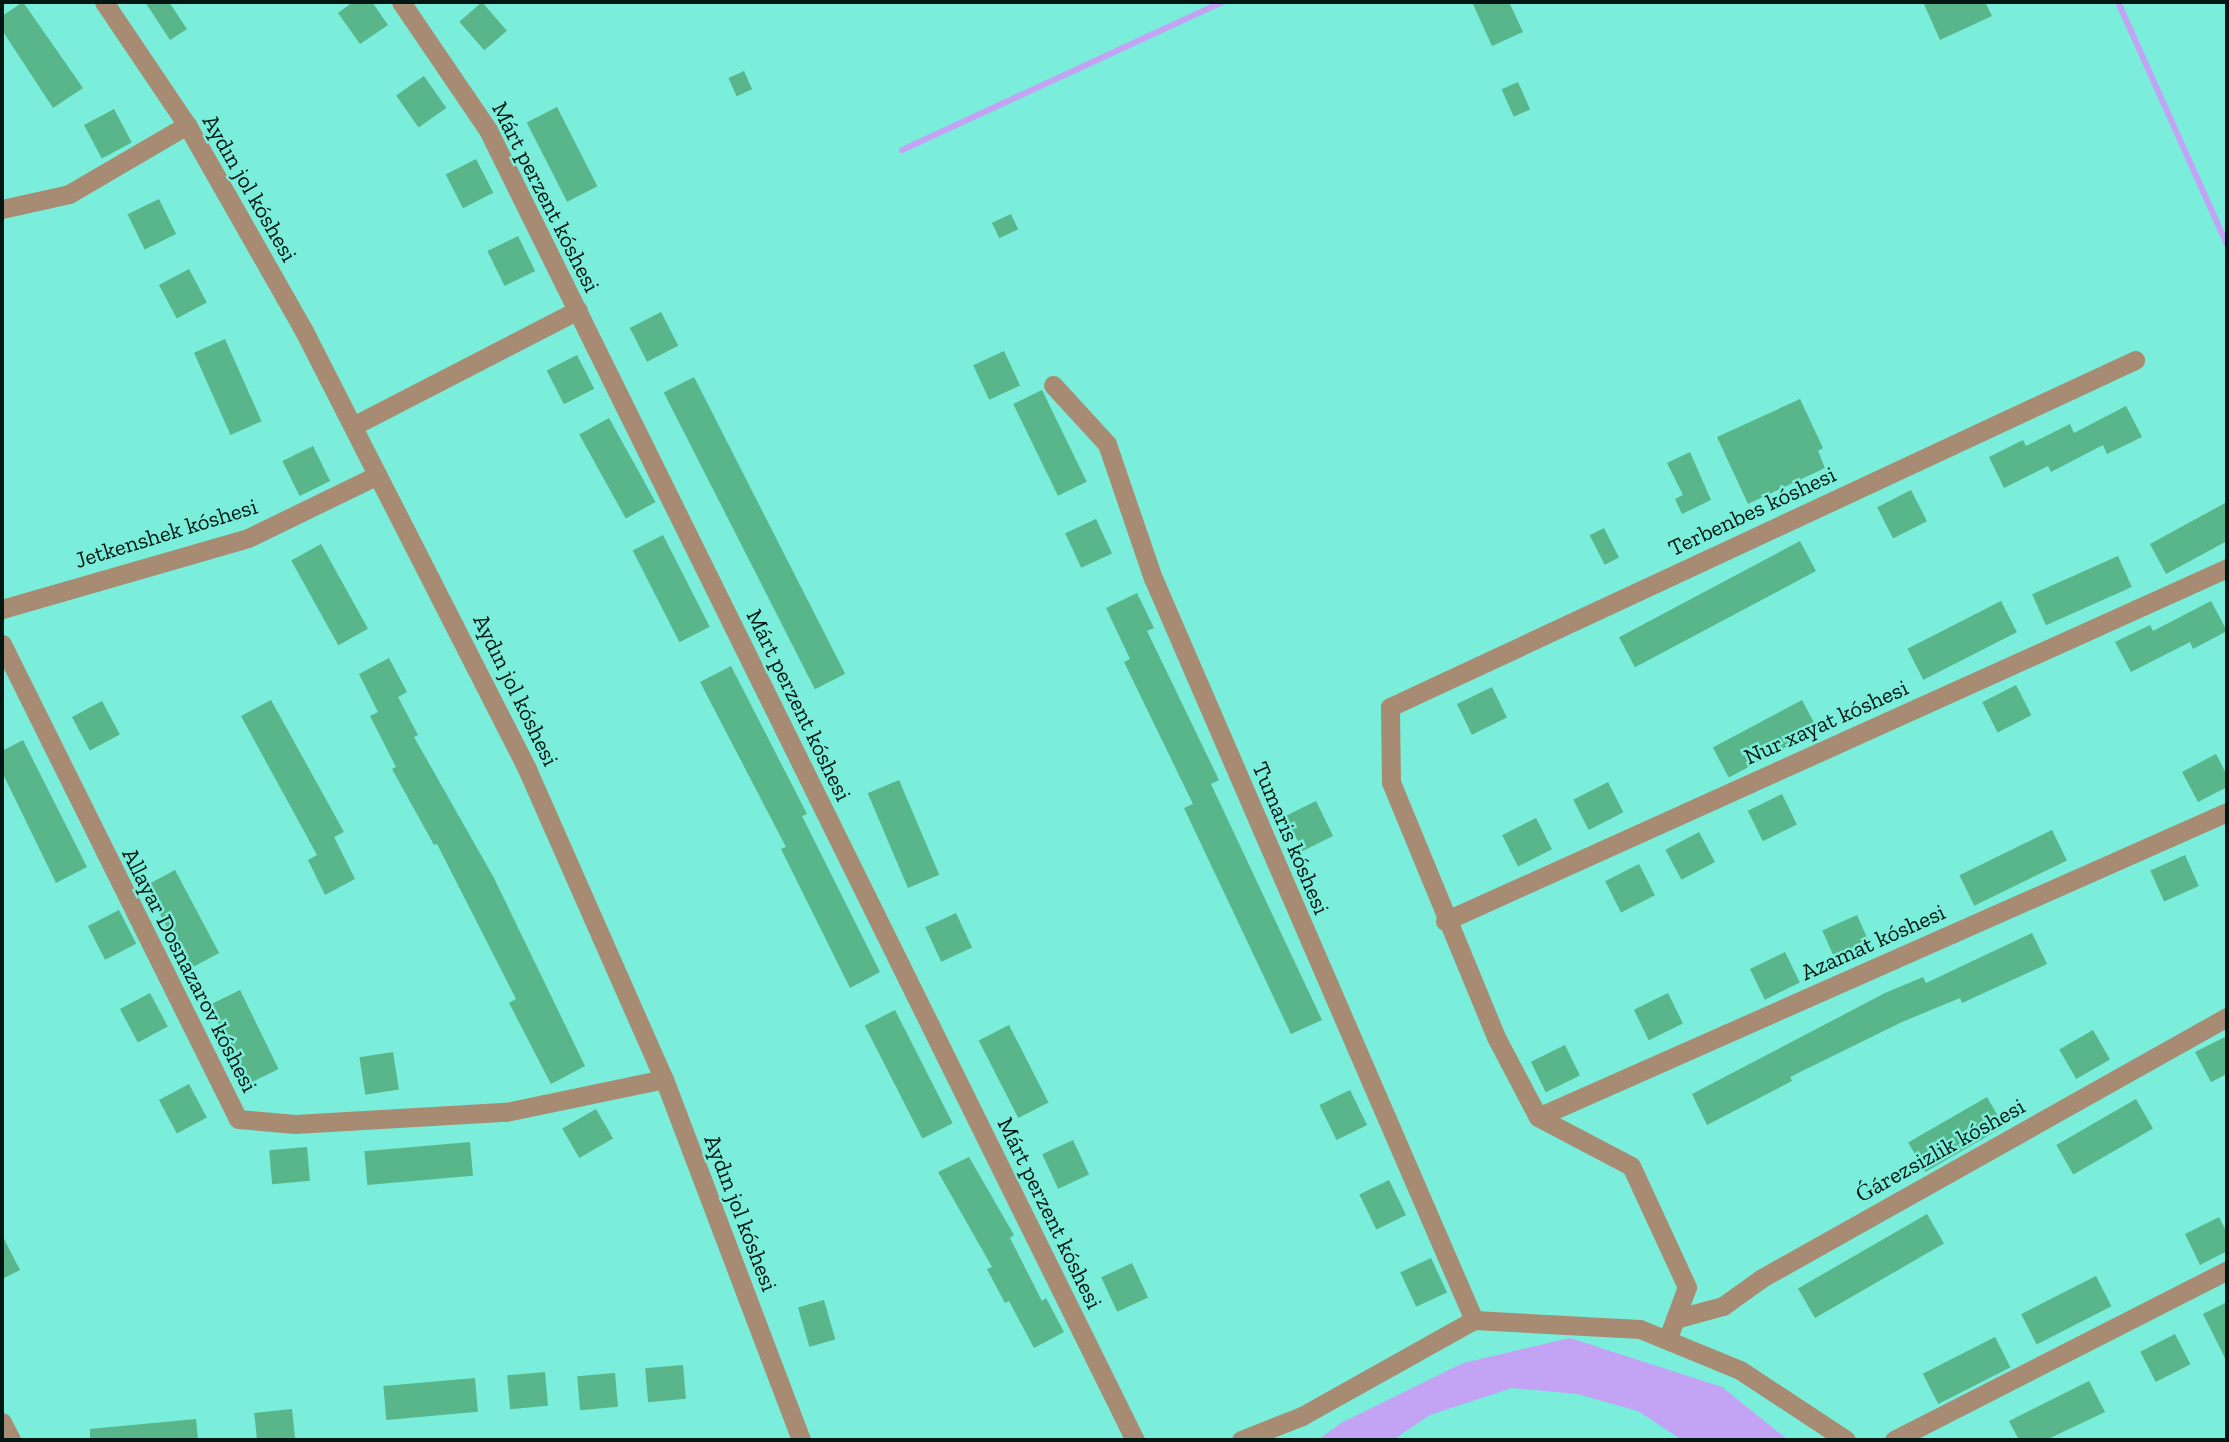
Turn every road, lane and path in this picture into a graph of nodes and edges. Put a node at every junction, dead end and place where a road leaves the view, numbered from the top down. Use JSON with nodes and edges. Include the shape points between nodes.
{"nodes":[{"id":1,"x":104,"y":2,"type":"edge"},
{"id":2,"x":401,"y":2,"type":"edge"},
{"id":3,"x":187,"y":125,"type":"junction"},
{"id":4,"x":2,"y":209,"type":"edge"},
{"id":5,"x":578,"y":310,"type":"junction"},
{"id":6,"x":2135,"y":360,"type":"dead end"},
{"id":7,"x":1053,"y":385,"type":"dead end"},
{"id":8,"x":353,"y":426,"type":"junction"},
{"id":9,"x":378,"y":475,"type":"junction"},
{"id":10,"x":2227,"y":568,"type":"edge"},
{"id":11,"x":2,"y":609,"type":"edge"},
{"id":12,"x":2,"y":644,"type":"edge"},
{"id":13,"x":2227,"y":812,"type":"edge"},
{"id":14,"x":1445,"y":921,"type":"junction"},
{"id":15,"x":2227,"y":1017,"type":"edge"},
{"id":16,"x":664,"y":1079,"type":"junction"},
{"id":17,"x":1538,"y":1116,"type":"junction"},
{"id":18,"x":2227,"y":1270,"type":"edge"},
{"id":19,"x":1675,"y":1319,"type":"junction"},
{"id":20,"x":1474,"y":1320,"type":"junction"},
{"id":21,"x":1668,"y":1338,"type":"junction"},
{"id":22,"x":2,"y":1422,"type":"edge"},
{"id":23,"x":11,"y":1440,"type":"edge"},
{"id":24,"x":801,"y":1440,"type":"edge"},
{"id":25,"x":1135,"y":1440,"type":"edge"},
{"id":26,"x":1241,"y":1440,"type":"edge"},
{"id":27,"x":1846,"y":1440,"type":"edge"},
{"id":28,"x":1894,"y":1440,"type":"edge"}],
"edges":[{"from":1,"to":3,"type":"street","name":"Aydın jol kóshesi"},
{"from":2,"to":5,"type":"street","name":"Márt perzent kóshesi","via":[[488,130]]},
{"from":3,"to":4,"type":"street","via":[[69,194]]},
{"from":3,"to":8,"type":"street","name":"Aydın jol kóshesi"},
{"from":5,"to":8,"type":"street"},
{"from":5,"to":25,"type":"street","name":"Márt perzent kóshesi"},
{"from":6,"to":14,"type":"street","name":"Terbenbes kóshesi","via":[[1390,707],[1391,782]]},
{"from":7,"to":20,"type":"street","name":"Tumaris kóshesi","via":[[1107,444],[1153,578]]},
{"from":8,"to":9,"type":"street","name":"Aydın jol kóshesi"},
{"from":9,"to":11,"type":"street","name":"Jetkenshek kóshesi","via":[[248,538]]},
{"from":9,"to":16,"type":"street","name":"Aydın jol kóshesi","via":[[527,769]]},
{"from":10,"to":14,"type":"street","name":"Nur xayat kóshesi"},
{"from":12,"to":16,"type":"street","name":"Allayar Dosnazarov kóshesi","via":[[238,1119],[295,1124],[506,1112]]},
{"from":13,"to":17,"type":"street","name":"Azamat kóshesi"},
{"from":14,"to":17,"type":"street","via":[[1496,1037]]},
{"from":15,"to":19,"type":"street","name":"Ǵárezsizlik kóshesi","via":[[1762,1278],[1723,1306]]},
{"from":16,"to":24,"type":"street","name":"Aydın jol kóshesi"},
{"from":17,"to":19,"type":"street","via":[[1631,1166],[1688,1287]]},
{"from":18,"to":28,"type":"street"},
{"from":19,"to":21,"type":"street"},
{"from":20,"to":21,"type":"street","via":[[1640,1329]]},
{"from":20,"to":26,"type":"street","via":[[1302,1416]]},
{"from":21,"to":27,"type":"street","via":[[1740,1370]]},
{"from":22,"to":23,"type":"street"}]}
